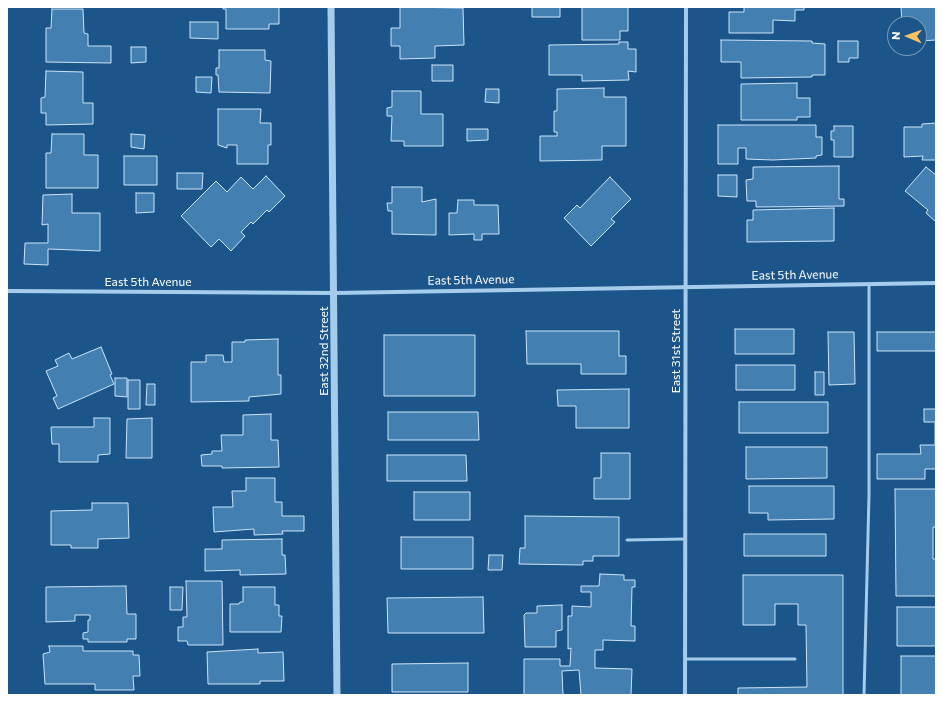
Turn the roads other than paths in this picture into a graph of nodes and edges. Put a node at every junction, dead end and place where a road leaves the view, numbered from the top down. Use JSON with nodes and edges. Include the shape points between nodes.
{"nodes":[{"id":1,"x":331,"y":7,"type":"edge"},
{"id":2,"x":686,"y":7,"type":"edge"},
{"id":3,"x":936,"y":283,"type":"edge"},
{"id":4,"x":869,"y":284,"type":"junction"},
{"id":5,"x":686,"y":286,"type":"junction"},
{"id":6,"x":7,"y":290,"type":"edge"},
{"id":7,"x":335,"y":293,"type":"junction"},
{"id":8,"x":685,"y":539,"type":"junction"},
{"id":9,"x":627,"y":540,"type":"dead end"},
{"id":10,"x":685,"y":659,"type":"junction"},
{"id":11,"x":795,"y":659,"type":"dead end"},
{"id":12,"x":337,"y":695,"type":"edge"},
{"id":13,"x":685,"y":695,"type":"edge"},
{"id":14,"x":864,"y":695,"type":"edge"}],
"edges":[{"from":1,"to":7,"type":"street","name":"East 32nd Street"},
{"from":2,"to":5,"type":"street","name":"East 31st Street"},
{"from":3,"to":4,"type":"street","name":"East 5th Avenue"},
{"from":4,"to":5,"type":"street","name":"East 5th Avenue"},
{"from":4,"to":14,"type":"lane","via":[[869,495]]},
{"from":5,"to":7,"type":"street","name":"East 5th Avenue"},
{"from":5,"to":8,"type":"street","name":"East 31st Street"},
{"from":6,"to":7,"type":"street","name":"East 5th Avenue"},
{"from":7,"to":12,"type":"street","name":"East 32nd Street"},
{"from":8,"to":9,"type":"lane"},
{"from":8,"to":10,"type":"street","name":"East 31st Street"},
{"from":10,"to":11,"type":"lane"},
{"from":10,"to":13,"type":"street","name":"East 31st Street"}]}
